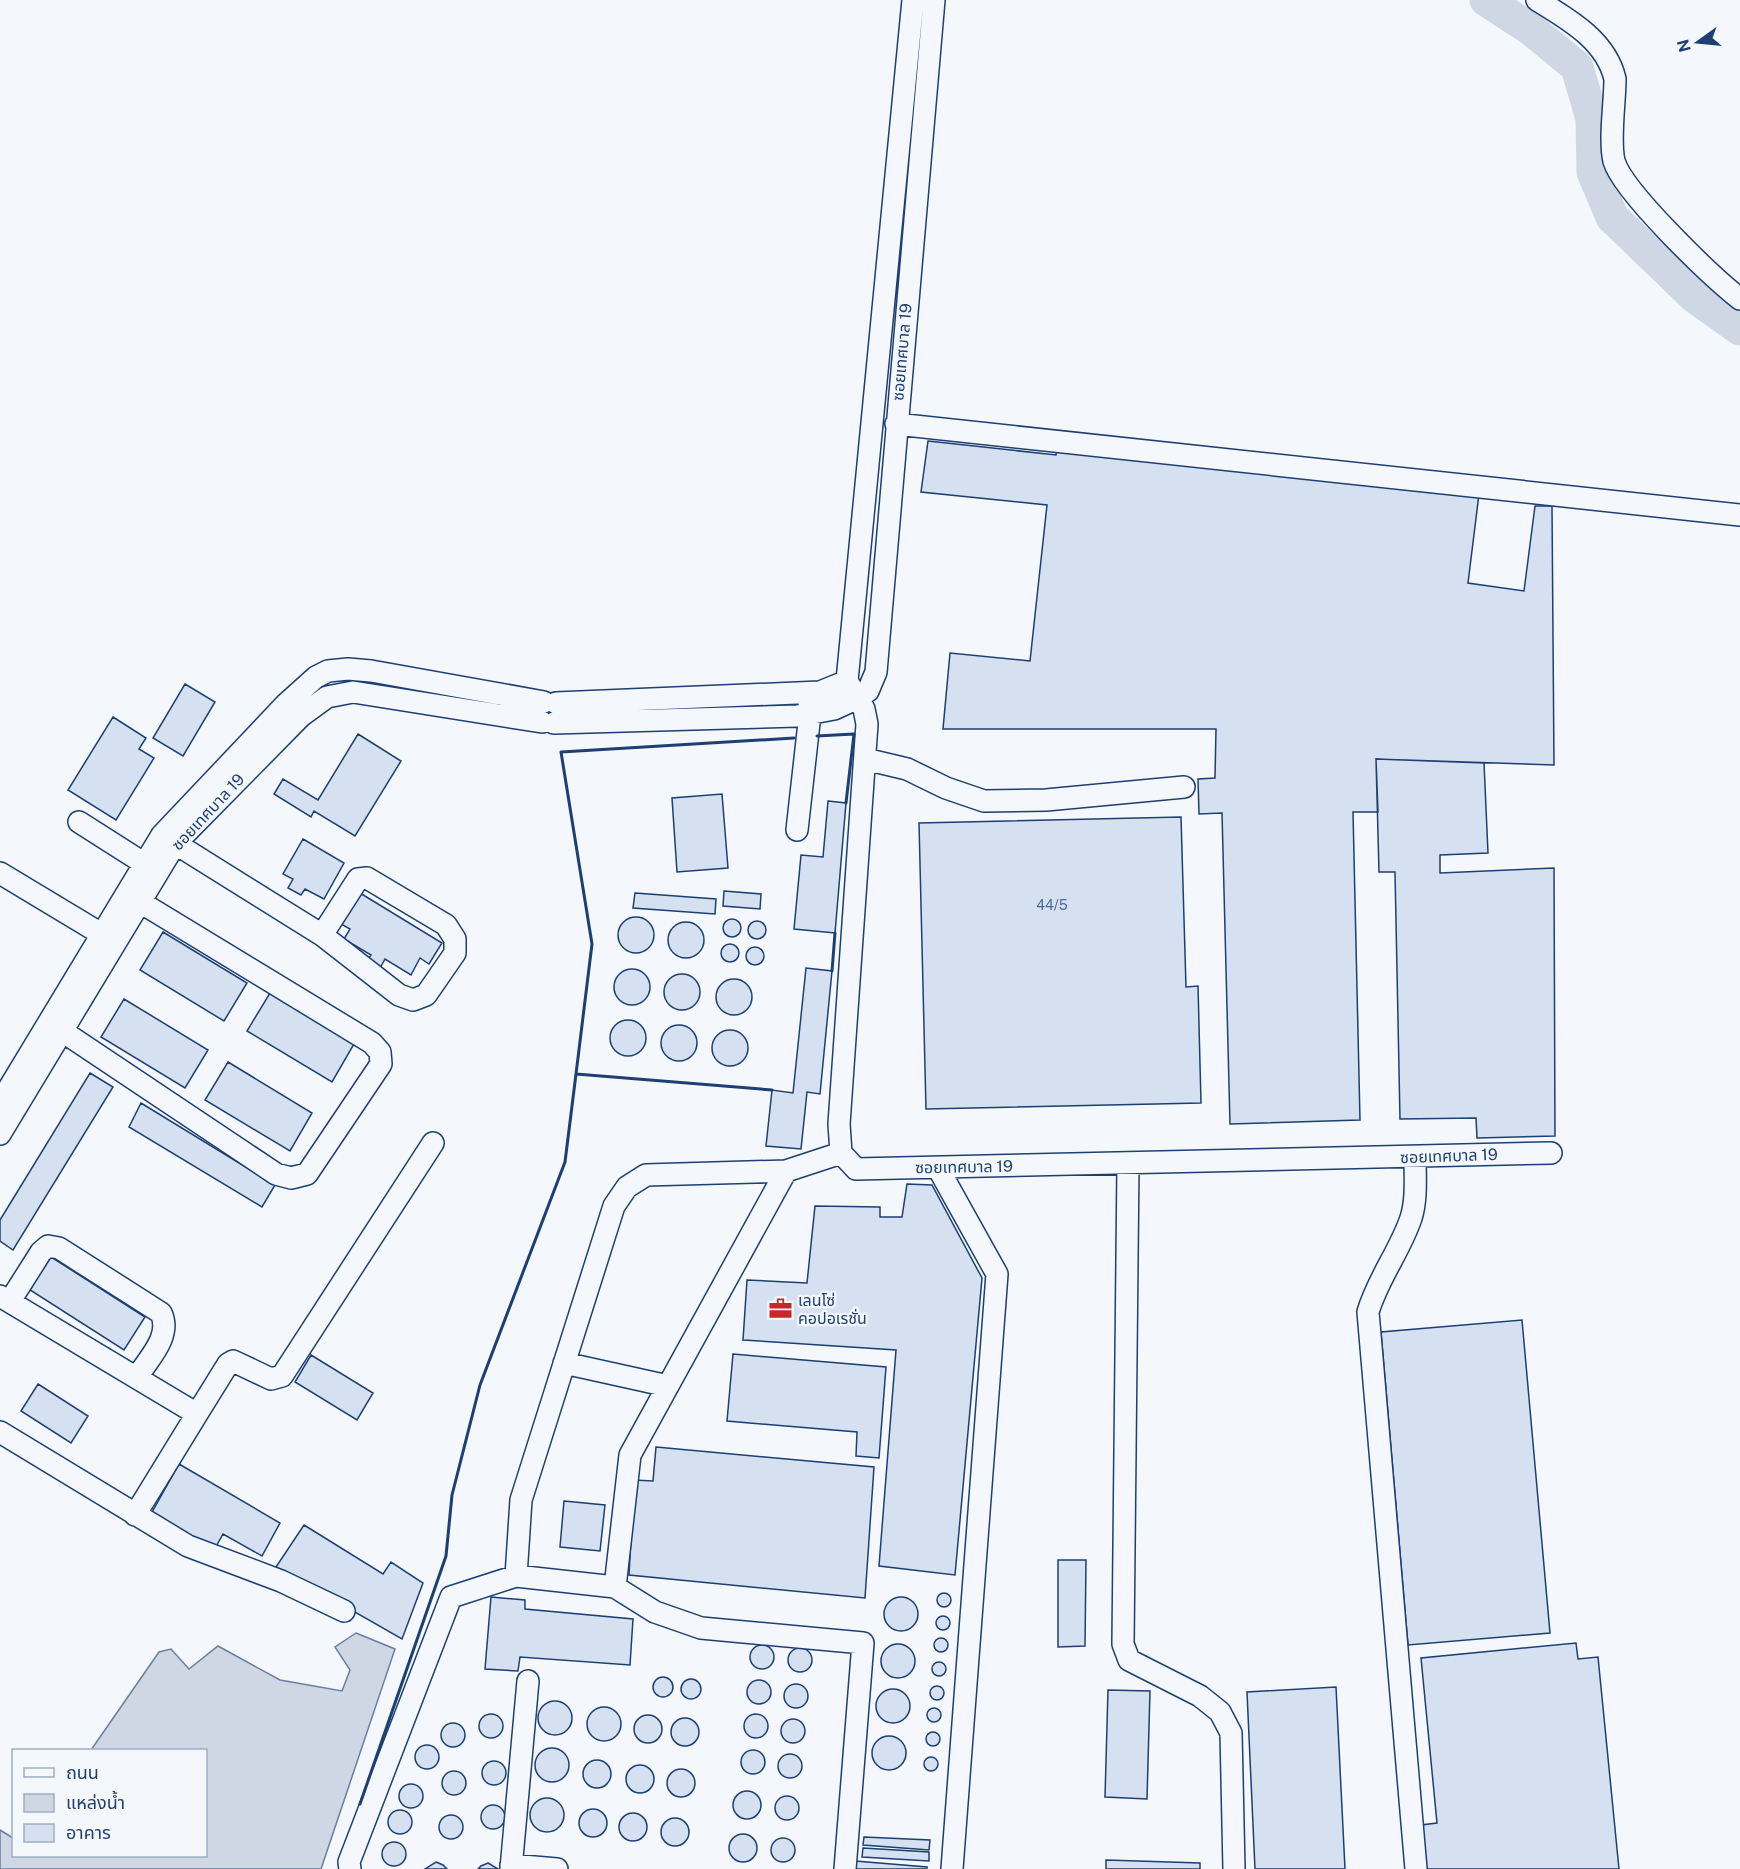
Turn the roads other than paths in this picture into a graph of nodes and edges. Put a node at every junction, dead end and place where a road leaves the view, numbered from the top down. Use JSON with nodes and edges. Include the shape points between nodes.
{"nodes":[{"id":1,"x":913,"y":0,"type":"edge"},
{"id":2,"x":934,"y":0,"type":"edge"},
{"id":3,"x":1537,"y":0,"type":"edge"},
{"id":4,"x":1740,"y":299,"type":"edge"},
{"id":5,"x":896,"y":424,"type":"junction"},
{"id":6,"x":1740,"y":515,"type":"edge"},
{"id":7,"x":852,"y":690,"type":"junction"},
{"id":8,"x":808,"y":692,"type":"junction"},
{"id":9,"x":549,"y":713,"type":"junction"},
{"id":10,"x":810,"y":714,"type":"junction"},
{"id":11,"x":865,"y":759,"type":"junction"},
{"id":12,"x":1184,"y":787,"type":"dead end"},
{"id":13,"x":79,"y":822,"type":"dead end"},
{"id":14,"x":797,"y":830,"type":"dead end"},
{"id":15,"x":169,"y":840,"type":"junction"},
{"id":16,"x":145,"y":864,"type":"junction"},
{"id":17,"x":0,"y":873,"type":"edge"},
{"id":18,"x":140,"y":902,"type":"junction"},
{"id":19,"x":322,"y":935,"type":"junction"},
{"id":20,"x":109,"y":939,"type":"junction"},
{"id":21,"x":62,"y":1031,"type":"junction"},
{"id":22,"x":0,"y":1103,"type":"edge"},
{"id":23,"x":0,"y":1134,"type":"edge"},
{"id":24,"x":433,"y":1143,"type":"dead end"},
{"id":25,"x":841,"y":1153,"type":"junction"},
{"id":26,"x":1551,"y":1153,"type":"dead end"},
{"id":27,"x":1415,"y":1157,"type":"junction"},
{"id":28,"x":1128,"y":1163,"type":"junction"},
{"id":29,"x":938,"y":1168,"type":"junction"},
{"id":30,"x":786,"y":1171,"type":"junction"},
{"id":31,"x":5,"y":1298,"type":"edge"},
{"id":32,"x":564,"y":1364,"type":"junction"},
{"id":33,"x":137,"y":1377,"type":"junction"},
{"id":34,"x":668,"y":1386,"type":"junction"},
{"id":35,"x":197,"y":1414,"type":"junction"},
{"id":36,"x":0,"y":1432,"type":"edge"},
{"id":37,"x":135,"y":1515,"type":"junction"},
{"id":38,"x":516,"y":1576,"type":"junction"},
{"id":39,"x":615,"y":1587,"type":"junction"},
{"id":40,"x":344,"y":1611,"type":"dead end"},
{"id":41,"x":528,"y":1681,"type":"dead end"},
{"id":42,"x":511,"y":1867,"type":"edge"},
{"id":43,"x":350,"y":1869,"type":"edge"},
{"id":44,"x":557,"y":1869,"type":"edge"},
{"id":45,"x":845,"y":1869,"type":"edge"},
{"id":46,"x":952,"y":1869,"type":"edge"},
{"id":47,"x":1234,"y":1869,"type":"edge"},
{"id":48,"x":1416,"y":1869,"type":"edge"}],
"edges":[{"from":1,"to":7,"type":"street","name":"ซอยเทศบาล 19"},
{"from":2,"to":5,"type":"street","name":"ซอยเทศบาล 19"},
{"from":3,"to":4,"type":"street","via":[[1589,36],[1612,67],[1613,157],[1624,181],[1702,267]]},
{"from":5,"to":6,"type":"street"},
{"from":5,"to":7,"type":"street","name":"ซอยเทศบาล 19","via":[[876,672],[868,691]]},
{"from":7,"to":8,"type":"street","name":"ซอยเทศบาล 19"},
{"from":7,"to":10,"type":"street","name":"ซอยเทศบาล 19","via":[[834,709]]},
{"from":7,"to":11,"type":"street","name":"ซอยเทศบาล 19","via":[[867,724]]},
{"from":8,"to":9,"type":"street","name":"ซอยเทศบาล 19"},
{"from":8,"to":10,"type":"street"},
{"from":9,"to":10,"type":"street","name":"ซอยเทศบาล 19"},
{"from":9,"to":15,"type":"street","name":"ซอยเทศบาล 19","via":[[353,692],[327,697],[261,744]]},
{"from":10,"to":14,"type":"street"},
{"from":11,"to":12,"type":"street","via":[[907,769],[984,801],[1046,800]]},
{"from":11,"to":25,"type":"street","name":"ซอยเทศบาล 19","via":[[839,1124]]},
{"from":13,"to":16,"type":"street"},
{"from":15,"to":16,"type":"street","name":"ซอยเทศบาล 19"},
{"from":15,"to":18,"type":"street","name":"ซอยเทศบาล 19"},
{"from":15,"to":19,"type":"street"},
{"from":16,"to":20,"type":"street","name":"ซอยเทศบาล 19"},
{"from":17,"to":20,"type":"street"},
{"from":18,"to":20,"type":"street","name":"ซอยเทศบาล 19"},
{"from":18,"to":21,"type":"street","via":[[372,1043],[380,1052],[381,1064],[307,1174],[291,1178],[276,1174]]},
{"from":19,"to":19,"type":"street","via":[[352,886],[358,879],[367,878],[446,925],[455,939],[455,952],[426,995],[413,1000],[399,994]]},
{"from":20,"to":21,"type":"street","name":"ซอยเทศบาล 19"},
{"from":20,"to":22,"type":"street","name":"ซอยเทศบาล 19"},
{"from":21,"to":23,"type":"street","name":"ซอยเทศบาล 19"},
{"from":24,"to":35,"type":"street","via":[[282,1376],[271,1379],[233,1361]]},
{"from":25,"to":29,"type":"street","name":"ซอยเทศบาล 19","via":[[856,1170]]},
{"from":25,"to":30,"type":"street"},
{"from":26,"to":27,"type":"street","name":"ซอยเทศบาล 19"},
{"from":27,"to":28,"type":"street","name":"ซอยเทศบาล 19"},
{"from":27,"to":48,"type":"street","via":[[1410,1221],[1374,1291],[1368,1312]]},
{"from":28,"to":29,"type":"street","name":"ซอยเทศบาล 19"},
{"from":28,"to":47,"type":"street","via":[[1123,1644],[1129,1660],[1200,1696],[1220,1712],[1231,1733]]},
{"from":29,"to":46,"type":"street","via":[[997,1274]]},
{"from":30,"to":32,"type":"street","via":[[646,1175],[627,1187],[614,1206]]},
{"from":30,"to":34,"type":"street"},
{"from":31,"to":33,"type":"street"},
{"from":31,"to":33,"type":"street","via":[[41,1252],[48,1246],[59,1248],[161,1313],[166,1323],[165,1334]]},
{"from":32,"to":34,"type":"street"},
{"from":32,"to":38,"type":"street","via":[[521,1500]]},
{"from":33,"to":35,"type":"street"},
{"from":34,"to":39,"type":"street","via":[[630,1455]]},
{"from":35,"to":37,"type":"street"},
{"from":36,"to":37,"type":"street"},
{"from":37,"to":40,"type":"street","via":[[188,1546],[281,1581]]},
{"from":38,"to":39,"type":"street"},
{"from":38,"to":43,"type":"street","via":[[451,1597],[349,1862]]},
{"from":39,"to":45,"type":"street","via":[[655,1612],[701,1628],[863,1643]]},
{"from":41,"to":42,"type":"street"},
{"from":42,"to":44,"type":"street"}]}
